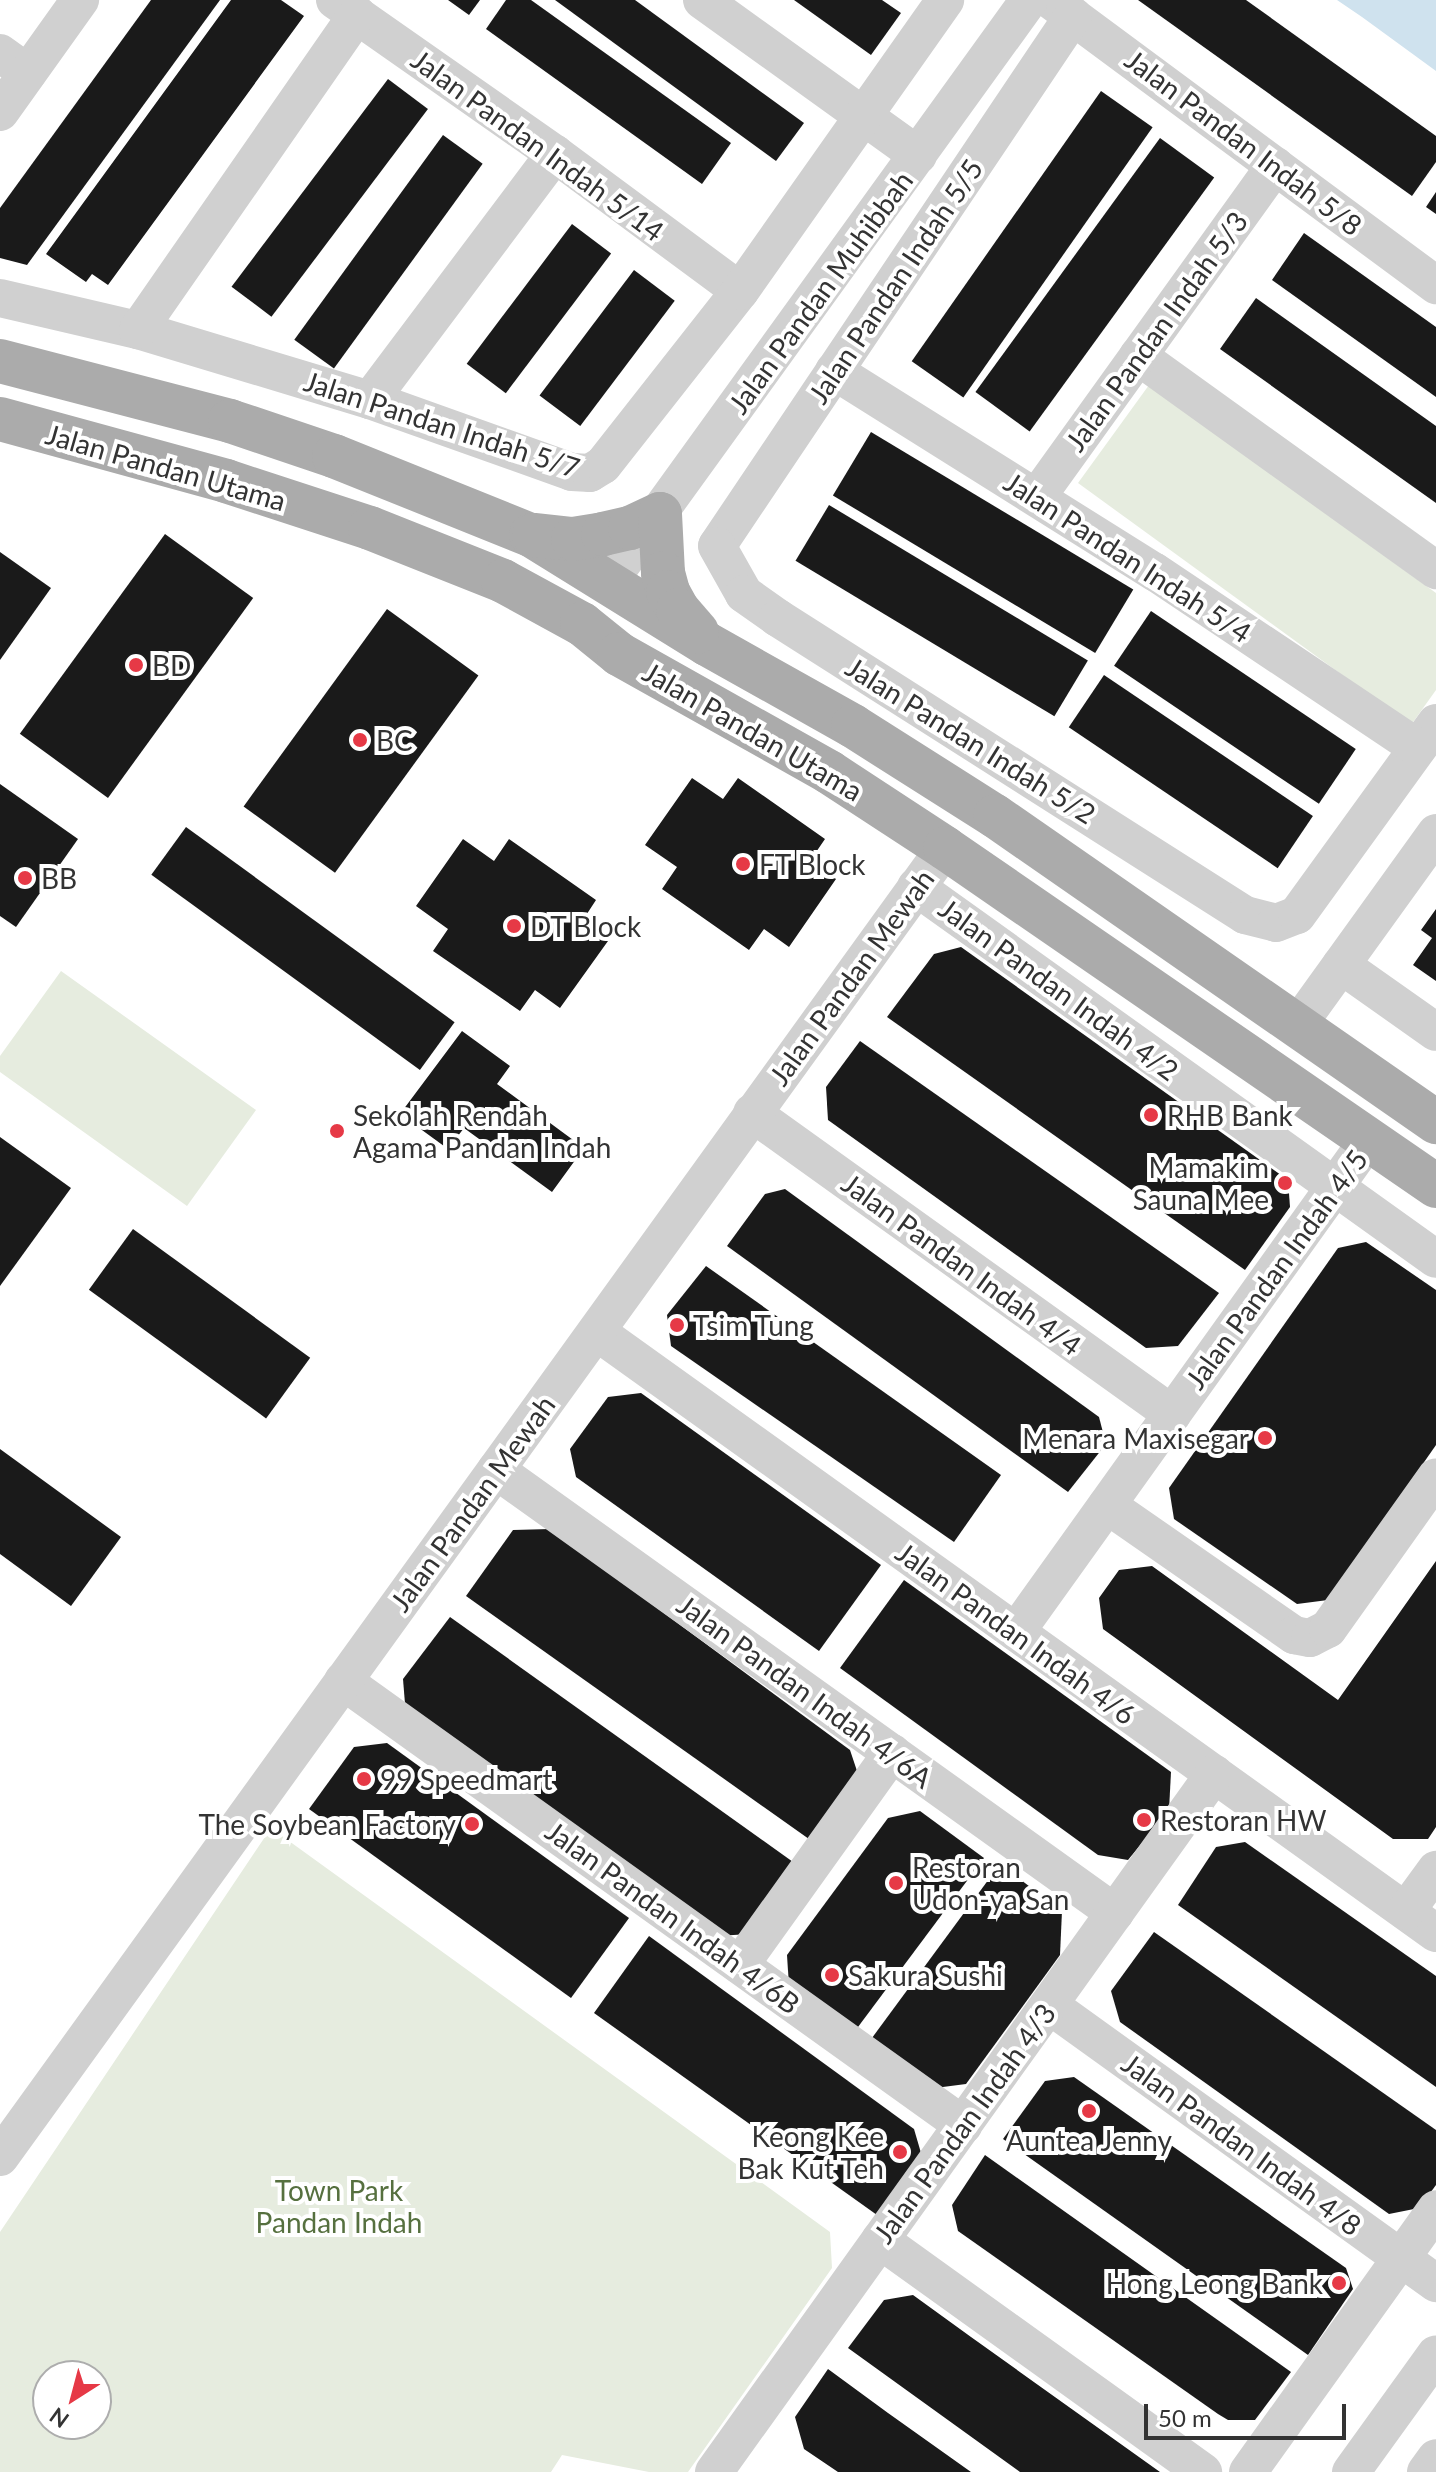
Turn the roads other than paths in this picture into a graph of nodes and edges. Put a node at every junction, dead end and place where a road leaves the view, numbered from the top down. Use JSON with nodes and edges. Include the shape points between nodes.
{"nodes":[{"id":1,"x":80,"y":0,"type":"edge"},
{"id":2,"x":702,"y":0,"type":"edge"},
{"id":3,"x":945,"y":0,"type":"edge"},
{"id":4,"x":1029,"y":0,"type":"edge"},
{"id":5,"x":346,"y":8,"type":"edge"},
{"id":6,"x":1062,"y":8,"type":"edge"},
{"id":7,"x":14,"y":63,"type":"edge"},
{"id":8,"x":0,"y":112,"type":"edge"},
{"id":9,"x":864,"y":116,"type":"junction"},
{"id":10,"x":555,"y":154,"type":"junction"},
{"id":11,"x":918,"y":155,"type":"junction"},
{"id":12,"x":1275,"y":166,"type":"junction"},
{"id":13,"x":1436,"y":285,"type":"edge"},
{"id":14,"x":740,"y":291,"type":"junction"},
{"id":15,"x":0,"y":298,"type":"edge"},
{"id":16,"x":138,"y":330,"type":"junction"},
{"id":17,"x":1138,"y":356,"type":"junction"},
{"id":18,"x":0,"y":361,"type":"edge"},
{"id":19,"x":834,"y":371,"type":"junction"},
{"id":20,"x":370,"y":400,"type":"junction"},
{"id":21,"x":0,"y":419,"type":"edge"},
{"id":22,"x":1037,"y":497,"type":"junction"},
{"id":23,"x":660,"y":514,"type":"junction"},
{"id":24,"x":531,"y":535,"type":"junction"},
{"id":25,"x":717,"y":546,"type":"joint"},
{"id":26,"x":1436,"y":570,"type":"edge"},
{"id":27,"x":503,"y":581,"type":"junction"},
{"id":28,"x":608,"y":583,"type":"junction"},
{"id":29,"x":707,"y":644,"type":"junction"},
{"id":30,"x":619,"y":654,"type":"junction"},
{"id":31,"x":1427,"y":736,"type":"edge"},
{"id":32,"x":1436,"y":833,"type":"edge"},
{"id":33,"x":945,"y":848,"type":"junction"},
{"id":34,"x":916,"y":887,"type":"junction"},
{"id":35,"x":1341,"y":965,"type":"junction"},
{"id":36,"x":1297,"y":1026,"type":"junction"},
{"id":37,"x":1436,"y":1032,"type":"edge"},
{"id":38,"x":752,"y":1113,"type":"junction"},
{"id":39,"x":1436,"y":1122,"type":"edge"},
{"id":40,"x":1369,"y":1139,"type":"junction"},
{"id":41,"x":1436,"y":1186,"type":"edge"},
{"id":42,"x":1335,"y":1187,"type":"junction"},
{"id":43,"x":1436,"y":1259,"type":"edge"},
{"id":44,"x":597,"y":1332,"type":"junction"},
{"id":45,"x":1172,"y":1414,"type":"junction"},
{"id":46,"x":496,"y":1470,"type":"junction"},
{"id":47,"x":1436,"y":1477,"type":"edge"},
{"id":48,"x":1107,"y":1505,"type":"junction"},
{"id":49,"x":1016,"y":1632,"type":"junction"},
{"id":50,"x":343,"y":1681,"type":"junction"},
{"id":51,"x":892,"y":1753,"type":"junction"},
{"id":52,"x":1214,"y":1774,"type":"junction"},
{"id":53,"x":1436,"y":1870,"type":"edge"},
{"id":54,"x":1115,"y":1913,"type":"junction"},
{"id":55,"x":1421,"y":1922,"type":"edge"},
{"id":56,"x":740,"y":1965,"type":"junction"},
{"id":57,"x":1049,"y":2005,"type":"junction"},
{"id":58,"x":963,"y":2125,"type":"junction"},
{"id":59,"x":0,"y":2157,"type":"edge"},
{"id":60,"x":1436,"y":2209,"type":"edge"},
{"id":61,"x":880,"y":2240,"type":"junction"},
{"id":62,"x":1401,"y":2258,"type":"junction"},
{"id":63,"x":1436,"y":2283,"type":"edge"},
{"id":64,"x":1436,"y":2354,"type":"edge"},
{"id":65,"x":1436,"y":2458,"type":"edge"},
{"id":66,"x":730,"y":2466,"type":"edge"},
{"id":67,"x":1203,"y":2472,"type":"edge"},
{"id":68,"x":1248,"y":2472,"type":"edge"},
{"id":69,"x":1351,"y":2472,"type":"edge"},
{"id":70,"x":1426,"y":2472,"type":"edge"}],
"edges":[{"from":1,"to":7,"type":"street"},
{"from":2,"to":9,"type":"street"},
{"from":3,"to":9,"type":"street","name":"Jalan Pandan Indah 5/7"},
{"from":4,"to":11,"type":"street","name":"Jalan Pandan Muhibbah"},
{"from":5,"to":10,"type":"street","name":"Jalan Pandan Indah 5/14"},
{"from":5,"to":16,"type":"street"},
{"from":6,"to":12,"type":"street","name":"Jalan Pandan Indah 5/8"},
{"from":6,"to":19,"type":"street","name":"Jalan Pandan Indah 5/5"},
{"from":7,"to":8,"type":"street"},
{"from":9,"to":11,"type":"street"},
{"from":9,"to":14,"type":"street","name":"Jalan Pandan Indah 5/7"},
{"from":10,"to":14,"type":"street","name":"Jalan Pandan Indah 5/14"},
{"from":10,"to":20,"type":"street"},
{"from":11,"to":23,"type":"street","name":"Jalan Pandan Muhibbah"},
{"from":12,"to":13,"type":"street","name":"Jalan Pandan Indah 5/8"},
{"from":12,"to":17,"type":"street","name":"Jalan Pandan Indah 5/3"},
{"from":14,"to":20,"type":"street","name":"Jalan Pandan Indah 5/7","via":[[603,465],[590,473],[572,472]]},
{"from":15,"to":16,"type":"street","name":"Jalan Pandan Indah 5/7"},
{"from":16,"to":20,"type":"street","name":"Jalan Pandan Indah 5/7"},
{"from":17,"to":22,"type":"street","name":"Jalan Pandan Indah 5/3"},
{"from":17,"to":26,"type":"street"},
{"from":18,"to":24,"type":"main road","name":"Jalan Pandan Utama","via":[[230,421],[334,456]]},
{"from":19,"to":22,"type":"street","name":"Jalan Pandan Indah 5/4"},
{"from":19,"to":25,"type":"street","name":"Jalan Pandan Indah 5/5"},
{"from":21,"to":27,"type":"main road","name":"Jalan Pandan Utama","via":[[226,481],[370,528]]},
{"from":22,"to":31,"type":"street","name":"Jalan Pandan Indah 5/4"},
{"from":23,"to":24,"type":"main road","via":[[630,528],[573,539]]},
{"from":23,"to":28,"type":"street","name":"Jalan Pandan Muhibbah"},
{"from":23,"to":29,"type":"main road","via":[[668,592]]},
{"from":24,"to":28,"type":"main road","name":"Jalan Pandan Utama"},
{"from":25,"to":31,"type":"street","name":"Jalan Pandan Indah 5/2","via":[[744,594],[778,618],[1245,915],[1276,923],[1297,915]]},
{"from":27,"to":28,"type":"main road","via":[[554,589]]},
{"from":27,"to":30,"type":"main road","name":"Jalan Pandan Utama","via":[[582,624]]},
{"from":28,"to":29,"type":"main road","name":"Jalan Pandan Utama"},
{"from":28,"to":30,"type":"main road"},
{"from":29,"to":36,"type":"main road","name":"Jalan Pandan Utama","via":[[853,726],[995,816]]},
{"from":30,"to":33,"type":"main road","name":"Jalan Pandan Utama","via":[[829,772]]},
{"from":32,"to":35,"type":"street"},
{"from":33,"to":34,"type":"street","name":"Jalan Pandan Mewah"},
{"from":33,"to":40,"type":"main road","name":"Jalan Pandan Utama"},
{"from":34,"to":38,"type":"street","name":"Jalan Pandan Mewah"},
{"from":34,"to":42,"type":"street","name":"Jalan Pandan Indah 4/2"},
{"from":35,"to":36,"type":"street"},
{"from":35,"to":37,"type":"street"},
{"from":36,"to":39,"type":"main road","name":"Jalan Pandan Utama"},
{"from":36,"to":40,"type":"main road","via":[[1350,1078]]},
{"from":38,"to":44,"type":"street","name":"Jalan Pandan Mewah"},
{"from":38,"to":45,"type":"street","name":"Jalan Pandan Indah 4/4"},
{"from":40,"to":41,"type":"main road","name":"Jalan Pandan Utama"},
{"from":40,"to":42,"type":"street","name":"Jalan Pandan Indah 4/5"},
{"from":42,"to":43,"type":"street","name":"Jalan Pandan Indah 4/2"},
{"from":42,"to":45,"type":"street","name":"Jalan Pandan Indah 4/5"},
{"from":44,"to":46,"type":"street","name":"Jalan Pandan Mewah"},
{"from":44,"to":49,"type":"street","name":"Jalan Pandan Indah 4/6"},
{"from":45,"to":48,"type":"street","name":"Jalan Pandan Indah 4/5"},
{"from":46,"to":50,"type":"street","name":"Jalan Pandan Mewah"},
{"from":46,"to":51,"type":"street","name":"Jalan Pandan Indah 4/6A"},
{"from":47,"to":48,"type":"street","via":[[1328,1629],[1310,1638],[1294,1635]]},
{"from":48,"to":49,"type":"street","name":"Jalan Pandan Indah 4/5"},
{"from":49,"to":52,"type":"street","name":"Jalan Pandan Indah 4/6"},
{"from":50,"to":56,"type":"street","name":"Jalan Pandan Indah 4/6B"},
{"from":50,"to":59,"type":"street","name":"Jalan Pandan Mewah"},
{"from":51,"to":54,"type":"street","name":"Jalan Pandan Indah 4/6A"},
{"from":51,"to":56,"type":"street"},
{"from":52,"to":54,"type":"street","name":"Jalan Pandan Indah 4/3"},
{"from":52,"to":55,"type":"street","name":"Jalan Pandan Indah 4/6"},
{"from":53,"to":55,"type":"street"},
{"from":54,"to":57,"type":"street","name":"Jalan Pandan Indah 4/3"},
{"from":56,"to":58,"type":"street","name":"Jalan Pandan Indah 4/6B"},
{"from":57,"to":58,"type":"street","name":"Jalan Pandan Indah 4/3"},
{"from":57,"to":62,"type":"street","name":"Jalan Pandan Indah 4/8"},
{"from":58,"to":61,"type":"street","name":"Jalan Pandan Indah 4/3"},
{"from":60,"to":62,"type":"street"},
{"from":61,"to":66,"type":"street","name":"Jalan Pandan Indah 4/3"},
{"from":61,"to":67,"type":"street"},
{"from":62,"to":63,"type":"street","name":"Jalan Pandan Indah 4/8"},
{"from":62,"to":68,"type":"street"},
{"from":64,"to":69,"type":"street"},
{"from":65,"to":70,"type":"street"}]}
